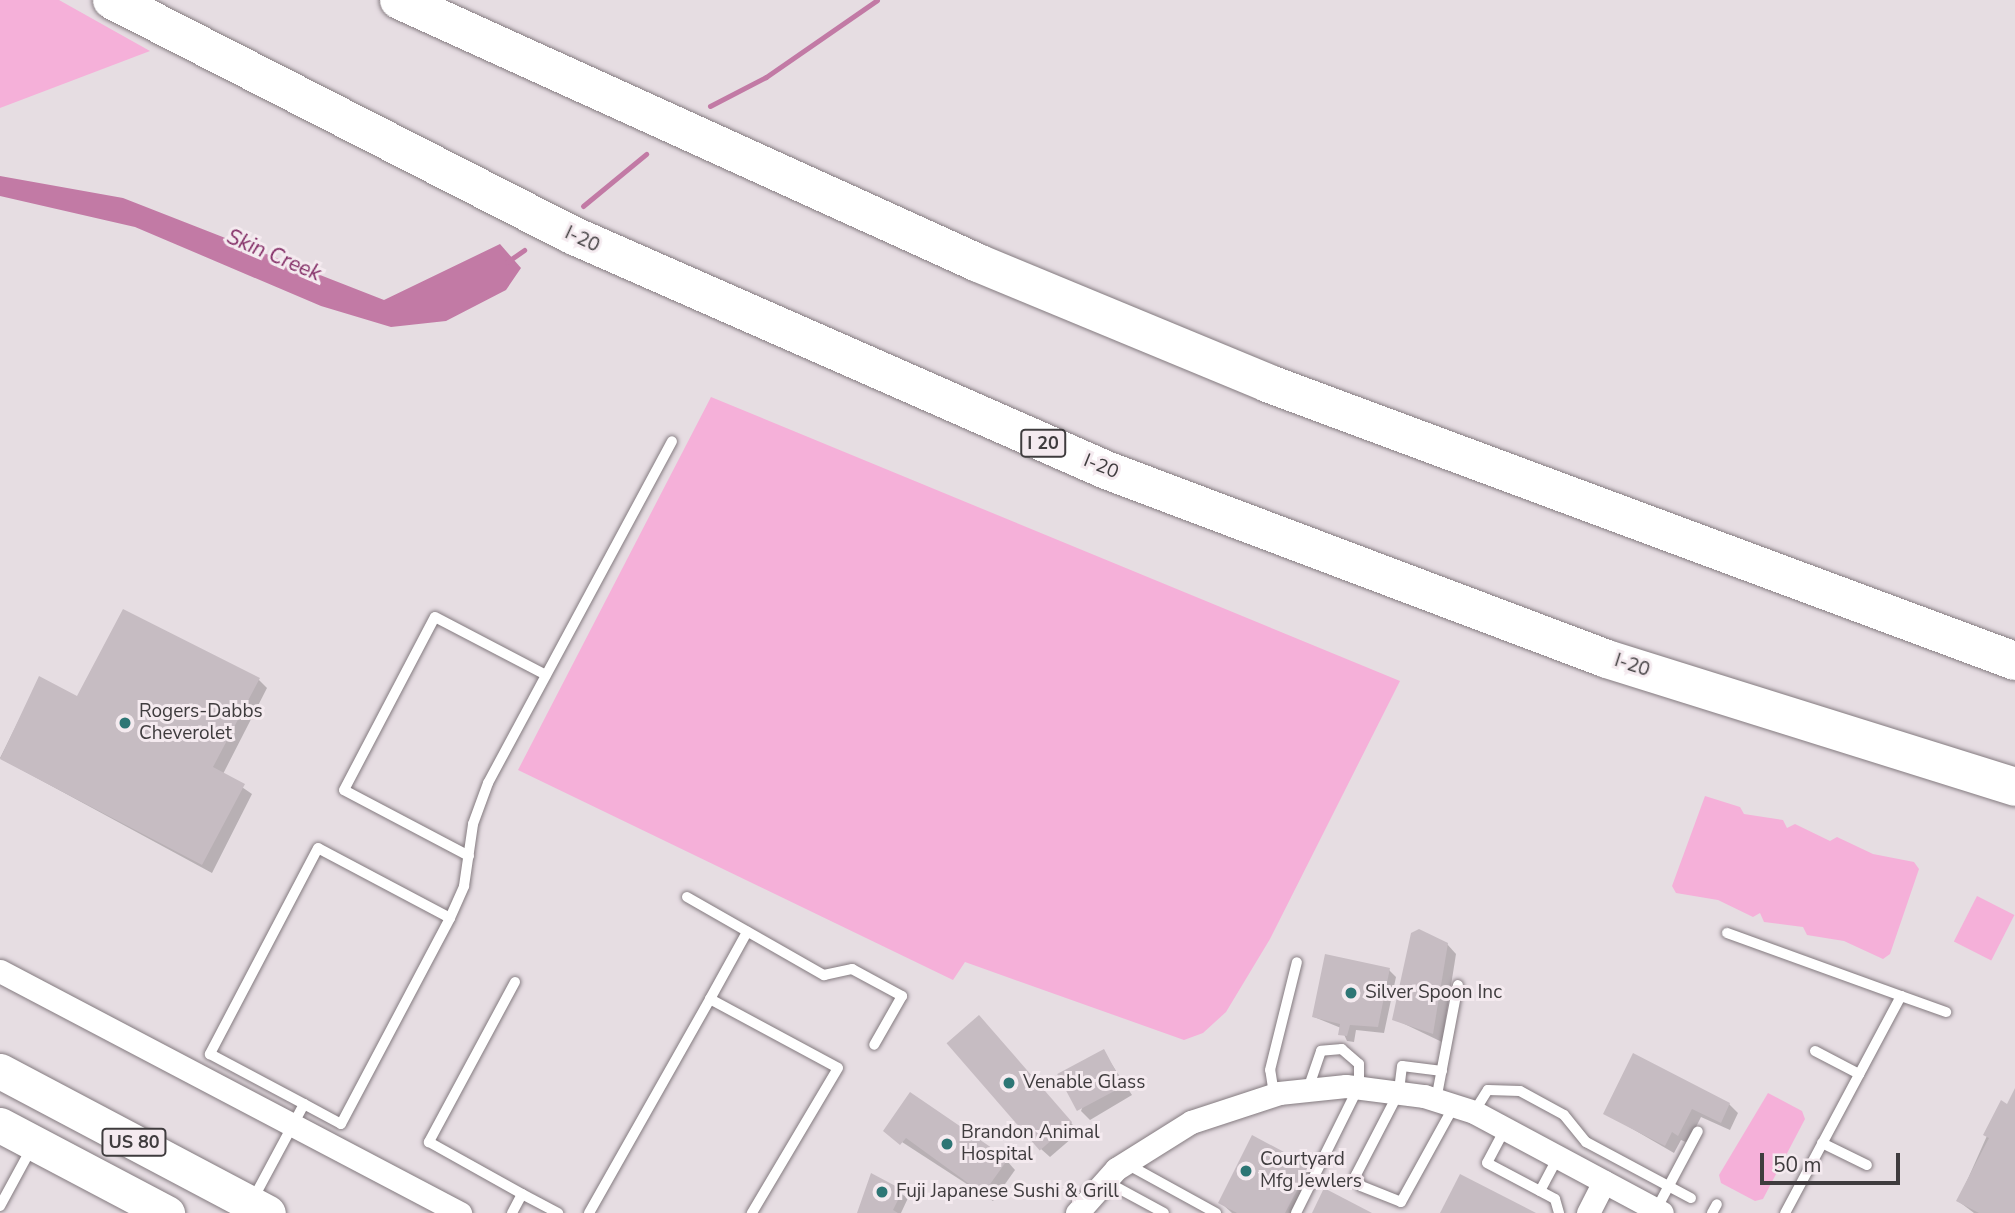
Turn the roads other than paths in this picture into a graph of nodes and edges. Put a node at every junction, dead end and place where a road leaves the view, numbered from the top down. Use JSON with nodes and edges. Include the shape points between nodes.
{"nodes":[{"id":1,"x":112,"y":0,"type":"edge"},
{"id":2,"x":399,"y":0,"type":"edge"},
{"id":3,"x":672,"y":441,"type":"dead end"},
{"id":4,"x":2015,"y":661,"type":"edge"},
{"id":5,"x":546,"y":675,"type":"junction"},
{"id":6,"x":2015,"y":787,"type":"edge"},
{"id":7,"x":469,"y":856,"type":"junction"},
{"id":8,"x":687,"y":897,"type":"dead end"},
{"id":9,"x":450,"y":918,"type":"junction"},
{"id":10,"x":747,"y":932,"type":"junction"},
{"id":11,"x":1727,"y":933,"type":"dead end"},
{"id":12,"x":1297,"y":962,"type":"dead end"},
{"id":13,"x":0,"y":971,"type":"edge"},
{"id":14,"x":515,"y":982,"type":"dead end"},
{"id":15,"x":1458,"y":985,"type":"dead end"},
{"id":16,"x":1901,"y":996,"type":"junction"},
{"id":17,"x":710,"y":999,"type":"junction"},
{"id":18,"x":1946,"y":1012,"type":"dead end"},
{"id":19,"x":874,"y":1045,"type":"dead end"},
{"id":20,"x":1815,"y":1051,"type":"dead end"},
{"id":21,"x":0,"y":1071,"type":"edge"},
{"id":22,"x":1442,"y":1071,"type":"junction"},
{"id":23,"x":1859,"y":1074,"type":"junction"},
{"id":24,"x":1359,"y":1086,"type":"junction"},
{"id":25,"x":1308,"y":1089,"type":"junction"},
{"id":26,"x":1399,"y":1092,"type":"junction"},
{"id":27,"x":1274,"y":1094,"type":"junction"},
{"id":28,"x":303,"y":1104,"type":"junction"},
{"id":29,"x":1455,"y":1106,"type":"junction"},
{"id":30,"x":0,"y":1125,"type":"edge"},
{"id":31,"x":292,"y":1126,"type":"junction"},
{"id":32,"x":1504,"y":1129,"type":"junction"},
{"id":33,"x":1698,"y":1131,"type":"dead end"},
{"id":34,"x":35,"y":1143,"type":"junction"},
{"id":35,"x":1822,"y":1143,"type":"junction"},
{"id":36,"x":1558,"y":1157,"type":"junction"},
{"id":37,"x":1617,"y":1158,"type":"junction"},
{"id":38,"x":1125,"y":1163,"type":"junction"},
{"id":39,"x":1867,"y":1164,"type":"dead end"},
{"id":40,"x":1105,"y":1181,"type":"junction"},
{"id":41,"x":1604,"y":1182,"type":"junction"},
{"id":42,"x":1668,"y":1186,"type":"junction"},
{"id":43,"x":1539,"y":1191,"type":"junction"},
{"id":44,"x":522,"y":1194,"type":"junction"},
{"id":45,"x":1691,"y":1198,"type":"dead end"},
{"id":46,"x":0,"y":1208,"type":"edge"},
{"id":47,"x":259,"y":1208,"type":"edge"},
{"id":48,"x":1659,"y":1211,"type":"edge"},
{"id":49,"x":7,"y":1213,"type":"edge"},
{"id":50,"x":167,"y":1213,"type":"edge"},
{"id":51,"x":460,"y":1213,"type":"edge"},
{"id":52,"x":512,"y":1213,"type":"edge"},
{"id":53,"x":558,"y":1213,"type":"edge"},
{"id":54,"x":589,"y":1213,"type":"edge"},
{"id":55,"x":752,"y":1213,"type":"edge"},
{"id":56,"x":1077,"y":1213,"type":"edge"},
{"id":57,"x":1164,"y":1213,"type":"edge"},
{"id":58,"x":1216,"y":1213,"type":"edge"},
{"id":59,"x":1296,"y":1213,"type":"edge"},
{"id":60,"x":1559,"y":1213,"type":"edge"},
{"id":61,"x":1588,"y":1213,"type":"edge"},
{"id":62,"x":1785,"y":1213,"type":"edge"}],
"edges":[{"from":1,"to":6,"type":"highway","name":"I-20","number":"I 20","via":[[597,247],[1106,470],[1607,659]]},
{"from":2,"to":4,"type":"highway","via":[[978,263],[1266,383]]},
{"from":3,"to":5,"type":"lane"},
{"from":5,"to":7,"type":"lane","via":[[479,804]]},
{"from":5,"to":7,"type":"lane","via":[[435,617],[344,790]]},
{"from":7,"to":9,"type":"lane"},
{"from":8,"to":10,"type":"lane"},
{"from":9,"to":28,"type":"lane","via":[[341,1124]]},
{"from":9,"to":28,"type":"lane","via":[[318,848],[210,1054]]},
{"from":10,"to":17,"type":"lane"},
{"from":10,"to":19,"type":"lane","via":[[824,975],[852,969],[902,996]]},
{"from":11,"to":16,"type":"lane"},
{"from":12,"to":27,"type":"lane","via":[[1270,1070]]},
{"from":13,"to":31,"type":"street"},
{"from":14,"to":44,"type":"lane","via":[[429,1142]]},
{"from":15,"to":22,"type":"lane"},
{"from":16,"to":18,"type":"lane"},
{"from":16,"to":23,"type":"lane"},
{"from":17,"to":54,"type":"lane"},
{"from":17,"to":55,"type":"lane","via":[[838,1068]]},
{"from":20,"to":23,"type":"lane"},
{"from":21,"to":47,"type":"main road","number":"US 80"},
{"from":22,"to":26,"type":"lane","via":[[1402,1066]]},
{"from":22,"to":29,"type":"lane"},
{"from":23,"to":35,"type":"lane"},
{"from":24,"to":25,"type":"street"},
{"from":24,"to":25,"type":"lane","via":[[1359,1064],[1330,1048],[1315,1058]]},
{"from":24,"to":26,"type":"street"},
{"from":24,"to":59,"type":"lane"},
{"from":25,"to":27,"type":"street"},
{"from":26,"to":29,"type":"street"},
{"from":26,"to":29,"type":"lane","via":[[1356,1175],[1360,1186],[1394,1204],[1406,1196]]},
{"from":27,"to":38,"type":"street","via":[[1191,1122]]},
{"from":28,"to":31,"type":"lane"},
{"from":29,"to":32,"type":"street"},
{"from":29,"to":37,"type":"lane","via":[[1488,1090],[1520,1091],[1564,1115],[1586,1142]]},
{"from":30,"to":34,"type":"main road","number":"US 80"},
{"from":31,"to":47,"type":"lane"},
{"from":31,"to":51,"type":"street"},
{"from":32,"to":36,"type":"street"},
{"from":32,"to":43,"type":"lane","via":[[1487,1163]]},
{"from":33,"to":42,"type":"lane"},
{"from":34,"to":46,"type":"lane"},
{"from":34,"to":50,"type":"main road","number":"US 80"},
{"from":35,"to":39,"type":"lane"},
{"from":35,"to":62,"type":"lane"},
{"from":36,"to":41,"type":"street"},
{"from":36,"to":43,"type":"lane"},
{"from":37,"to":41,"type":"lane"},
{"from":37,"to":42,"type":"lane"},
{"from":38,"to":40,"type":"street"},
{"from":38,"to":58,"type":"lane"},
{"from":40,"to":56,"type":"street"},
{"from":40,"to":57,"type":"lane"},
{"from":41,"to":48,"type":"street"},
{"from":41,"to":61,"type":"street"},
{"from":42,"to":45,"type":"lane"},
{"from":42,"to":48,"type":"lane"},
{"from":43,"to":60,"type":"lane","via":[[1559,1204]]},
{"from":44,"to":52,"type":"lane"},
{"from":44,"to":53,"type":"lane"},
{"from":46,"to":49,"type":"lane"}]}
